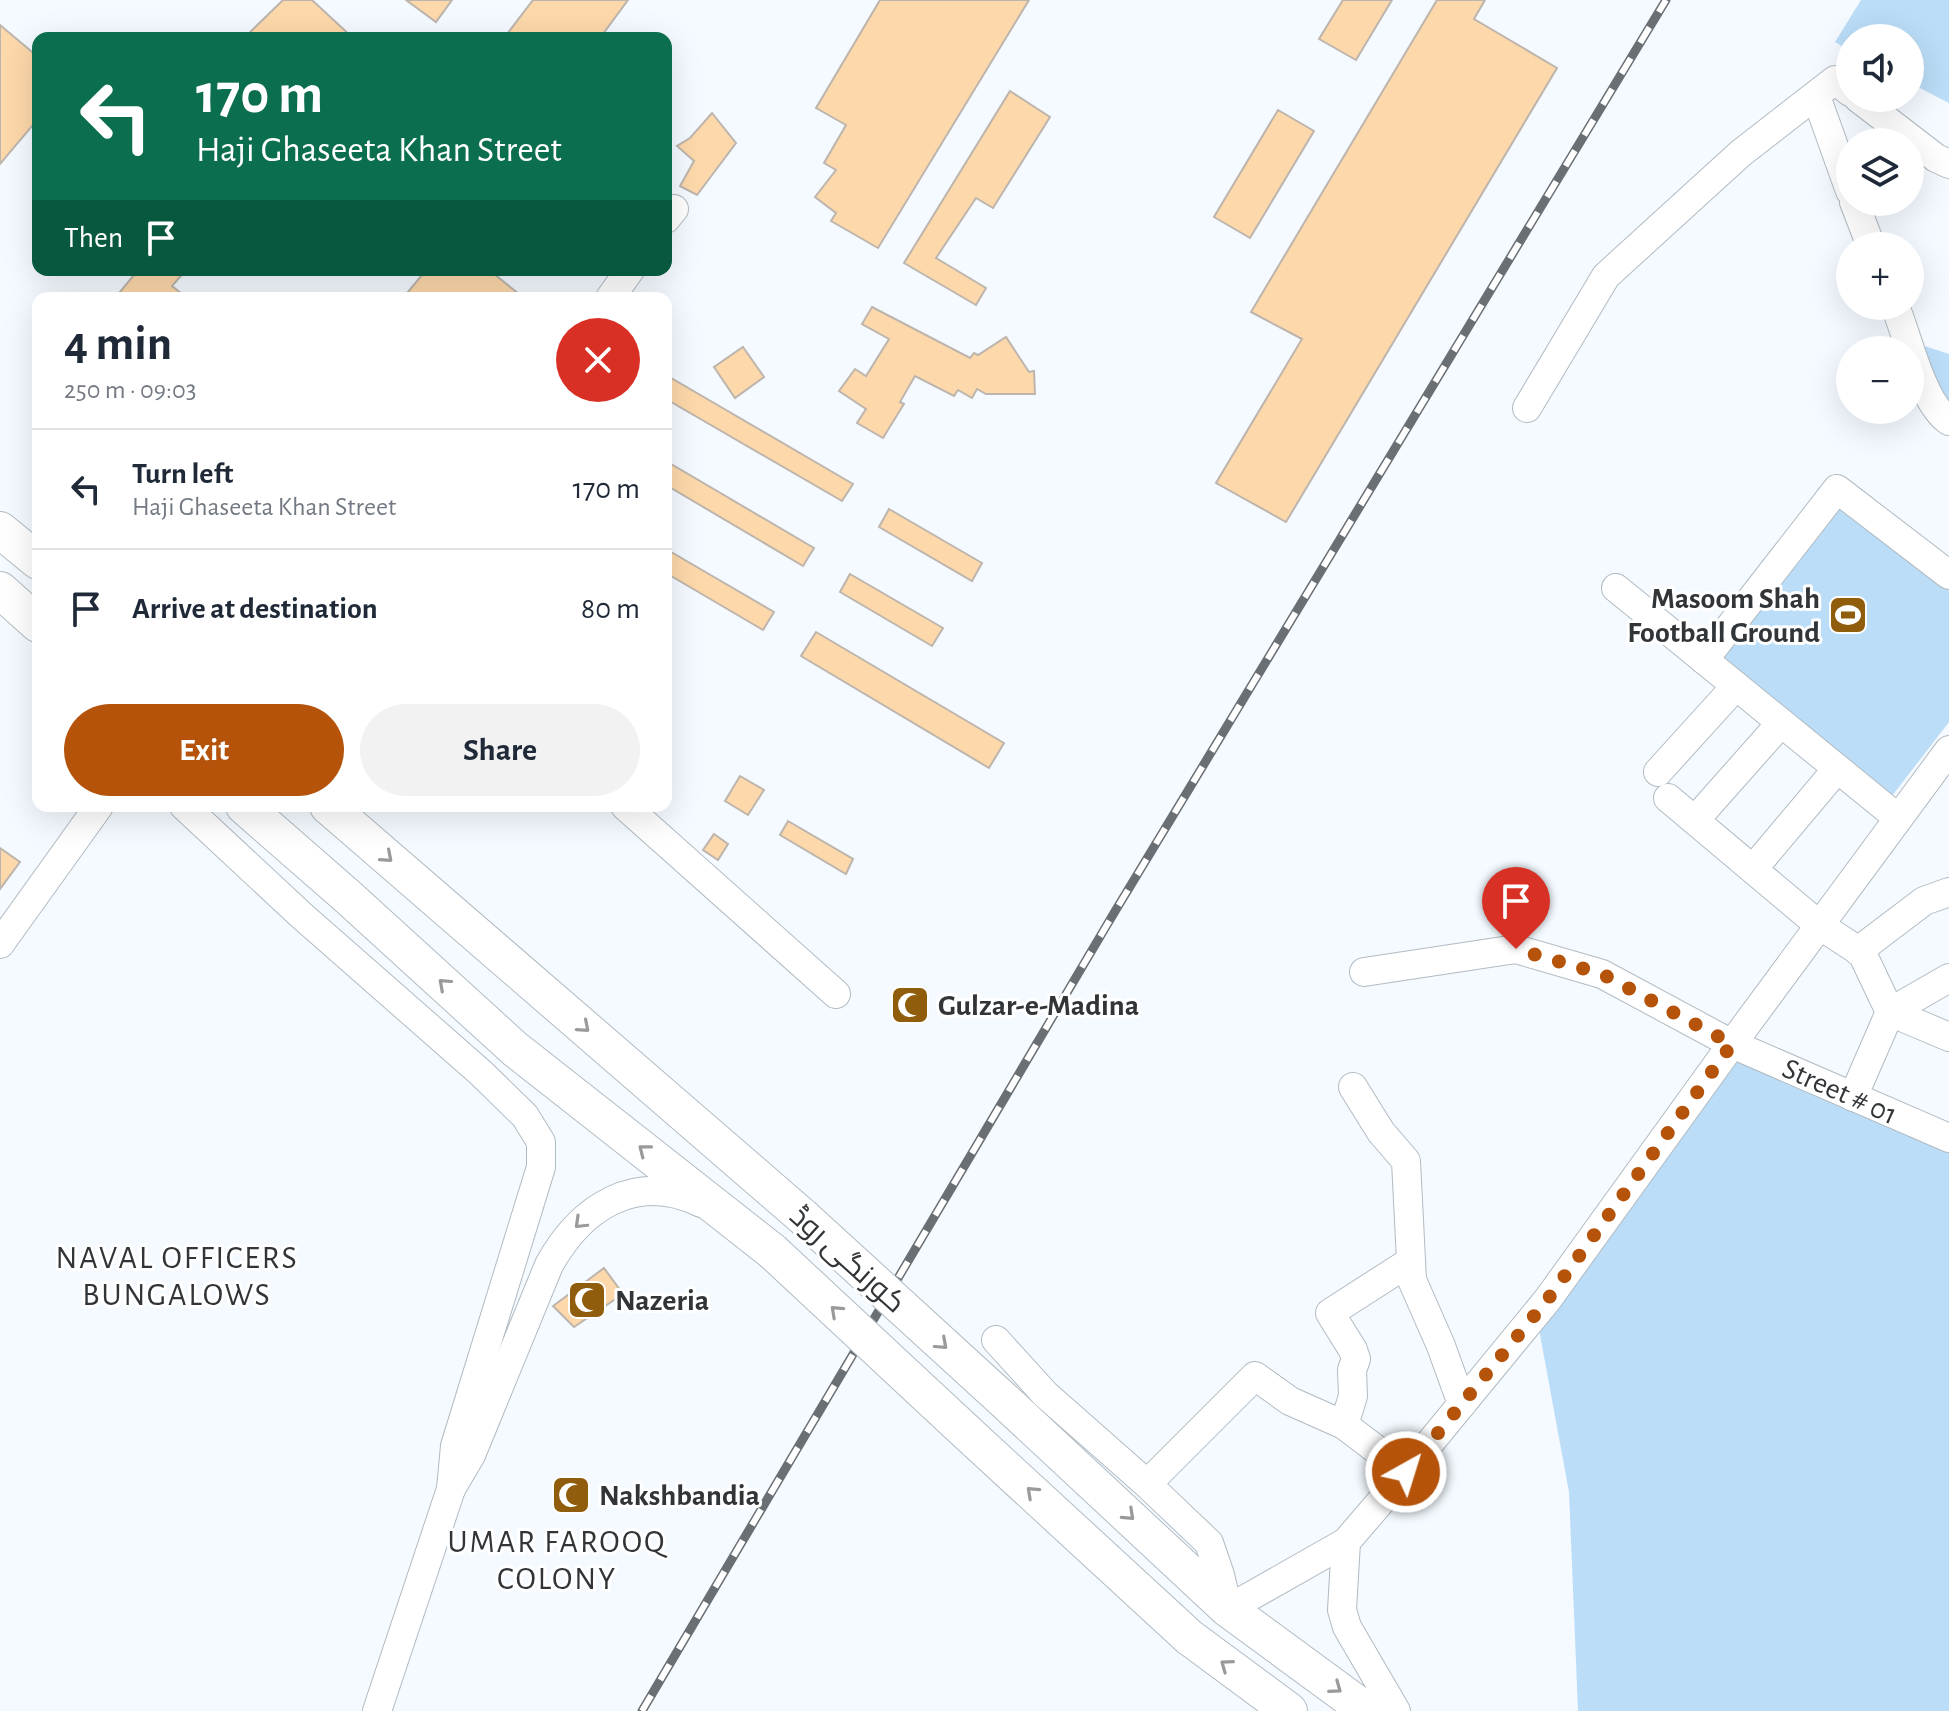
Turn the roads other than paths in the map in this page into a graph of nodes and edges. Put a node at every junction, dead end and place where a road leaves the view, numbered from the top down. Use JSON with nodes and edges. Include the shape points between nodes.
{"nodes":[{"id":1,"x":1836,"y":81,"type":"edge"},
{"id":2,"x":1816,"y":96,"type":"junction"},
{"id":3,"x":1876,"y":112,"type":"edge"},
{"id":4,"x":1836,"y":152,"type":"edge"},
{"id":5,"x":1949,"y":164,"type":"edge"},
{"id":6,"x":1900,"y":320,"type":"edge"},
{"id":7,"x":1527,"y":408,"type":"dead end"},
{"id":8,"x":1949,"y":421,"type":"edge"},
{"id":9,"x":0,"y":530,"type":"edge"},
{"id":10,"x":32,"y":556,"type":"edge"},
{"id":11,"x":1949,"y":575,"type":"edge"},
{"id":12,"x":1616,"y":588,"type":"dead end"},
{"id":13,"x":0,"y":590,"type":"edge"},
{"id":14,"x":32,"y":619,"type":"edge"},
{"id":15,"x":1704,"y":660,"type":"junction"},
{"id":16,"x":1736,"y":686,"type":"junction"},
{"id":17,"x":1781,"y":723,"type":"junction"},
{"id":18,"x":1949,"y":750,"type":"edge"},
{"id":19,"x":1837,"y":769,"type":"junction"},
{"id":20,"x":95,"y":812,"type":"edge"},
{"id":21,"x":190,"y":812,"type":"edge"},
{"id":22,"x":251,"y":812,"type":"edge"},
{"id":23,"x":335,"y":812,"type":"edge"},
{"id":24,"x":632,"y":812,"type":"edge"},
{"id":25,"x":1898,"y":818,"type":"junction"},
{"id":26,"x":1695,"y":820,"type":"junction"},
{"id":27,"x":1753,"y":869,"type":"junction"},
{"id":28,"x":1949,"y":892,"type":"edge"},
{"id":29,"x":1819,"y":925,"type":"junction"},
{"id":30,"x":0,"y":944,"type":"edge"},
{"id":31,"x":1858,"y":951,"type":"junction"},
{"id":32,"x":1364,"y":972,"type":"dead end"},
{"id":33,"x":1949,"y":978,"type":"edge"},
{"id":34,"x":836,"y":994,"type":"dead end"},
{"id":35,"x":1890,"y":1012,"type":"junction"},
{"id":36,"x":1949,"y":1037,"type":"edge"},
{"id":37,"x":1732,"y":1044,"type":"junction"},
{"id":38,"x":1353,"y":1087,"type":"dead end"},
{"id":39,"x":1853,"y":1097,"type":"junction"},
{"id":40,"x":1949,"y":1138,"type":"edge"},
{"id":41,"x":727,"y":1216,"type":"junction"},
{"id":42,"x":1411,"y":1261,"type":"junction"},
{"id":43,"x":996,"y":1340,"type":"dead end"},
{"id":44,"x":1462,"y":1404,"type":"junction"},
{"id":45,"x":1344,"y":1425,"type":"junction"},
{"id":46,"x":1406,"y":1472,"type":"junction"},
{"id":47,"x":1147,"y":1484,"type":"junction"},
{"id":48,"x":451,"y":1489,"type":"junction"},
{"id":49,"x":1346,"y":1542,"type":"junction"},
{"id":50,"x":1228,"y":1609,"type":"junction"},
{"id":51,"x":377,"y":1711,"type":"edge"},
{"id":52,"x":1289,"y":1711,"type":"edge"},
{"id":53,"x":1367,"y":1711,"type":"edge"},
{"id":54,"x":1396,"y":1711,"type":"edge"}],
"edges":[{"from":1,"to":2,"type":"street"},
{"from":2,"to":4,"type":"street"},
{"from":2,"to":7,"type":"street","via":[[1741,153],[1606,276]]},
{"from":3,"to":5,"type":"street"},
{"from":6,"to":8,"type":"street","via":[[1923,387],[1940,416]]},
{"from":9,"to":10,"type":"main road"},
{"from":11,"to":15,"type":"street","via":[[1837,489]]},
{"from":12,"to":15,"type":"street"},
{"from":13,"to":14,"type":"main road"},
{"from":15,"to":16,"type":"street"},
{"from":16,"to":17,"type":"street"},
{"from":16,"to":26,"type":"street","via":[[1663,785]]},
{"from":17,"to":19,"type":"street"},
{"from":17,"to":26,"type":"street"},
{"from":18,"to":25,"type":"street"},
{"from":19,"to":25,"type":"street"},
{"from":19,"to":27,"type":"street"},
{"from":20,"to":30,"type":"street"},
{"from":21,"to":48,"type":"street","via":[[481,1073],[537,1131],[541,1167],[455,1446]]},
{"from":41,"to":22,"type":"main road","name":"کورنگی روڈ","one_way":true,"via":[[515,1049]]},
{"from":23,"to":50,"type":"main road","name":"کورنگی روڈ","one_way":true,"bridge":true,"via":[[802,1216]]},
{"from":24,"to":34,"type":"street"},
{"from":25,"to":29,"type":"street"},
{"from":26,"to":27,"type":"street"},
{"from":27,"to":29,"type":"street"},
{"from":28,"to":31,"type":"street","via":[[1924,901]]},
{"from":29,"to":31,"type":"street"},
{"from":29,"to":37,"type":"street"},
{"from":31,"to":35,"type":"street"},
{"from":32,"to":37,"type":"street","name":"Street # 01","via":[[1516,949],[1602,974]]},
{"from":33,"to":35,"type":"street"},
{"from":35,"to":36,"type":"street"},
{"from":35,"to":39,"type":"street"},
{"from":37,"to":39,"type":"street","name":"Street # 01"},
{"from":37,"to":44,"type":"street","via":[[1548,1299]]},
{"from":38,"to":42,"type":"street","via":[[1406,1161]]},
{"from":39,"to":40,"type":"street","name":"Street # 01"},
{"from":41,"to":48,"type":"street","one_way":true,"via":[[687,1196],[642,1191],[615,1198],[568,1234],[549,1265],[471,1455]]},
{"from":52,"to":41,"type":"main road","name":"کورنگی روڈ","one_way":true,"bridge":true,"via":[[1189,1637],[772,1251]]},
{"from":42,"to":44,"type":"street","via":[[1412,1280]]},
{"from":42,"to":45,"type":"street","via":[[1330,1313],[1356,1359]]},
{"from":43,"to":47,"type":"street","via":[[1045,1394]]},
{"from":44,"to":46,"type":"street"},
{"from":45,"to":46,"type":"street"},
{"from":45,"to":47,"type":"street","via":[[1290,1401],[1255,1376]]},
{"from":46,"to":49,"type":"street"},
{"from":47,"to":50,"type":"street","via":[[1209,1543]]},
{"from":48,"to":51,"type":"street"},
{"from":49,"to":50,"type":"street"},
{"from":49,"to":54,"type":"street","via":[[1342,1610],[1347,1627]]},
{"from":50,"to":53,"type":"main road","name":"کورنگی روڈ","one_way":true}]}
